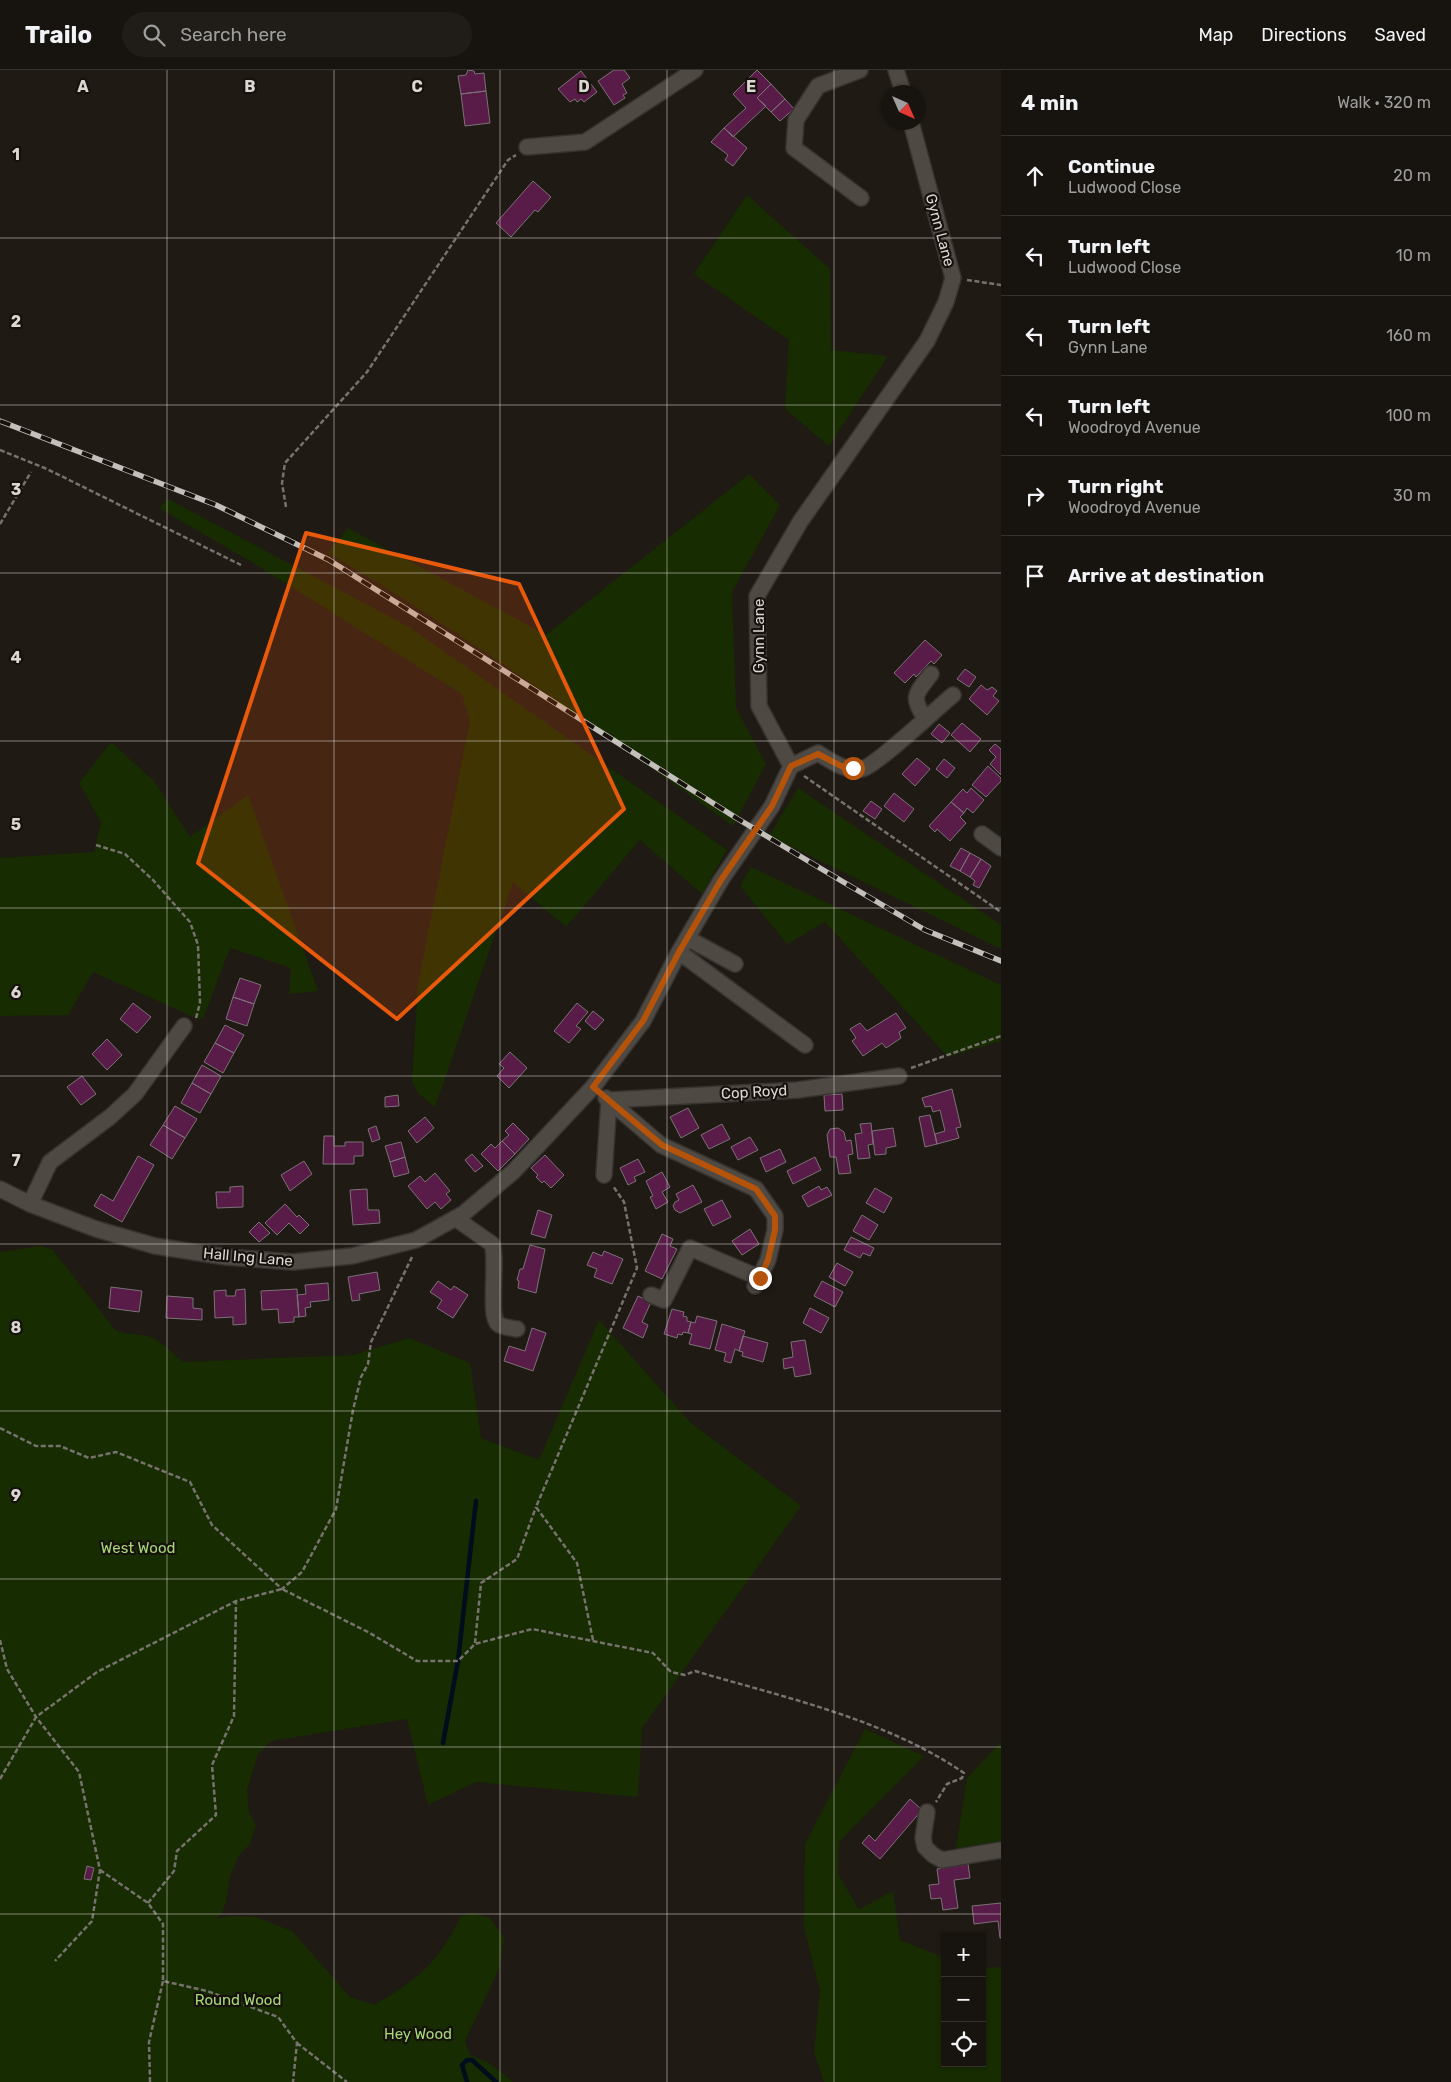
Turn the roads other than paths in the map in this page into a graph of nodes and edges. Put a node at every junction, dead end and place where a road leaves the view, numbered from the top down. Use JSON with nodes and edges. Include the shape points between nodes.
{"nodes":[{"id":1,"x":695,"y":70,"type":"edge"},
{"id":2,"x":860,"y":70,"type":"edge"},
{"id":3,"x":896,"y":70,"type":"edge"},
{"id":4,"x":901,"y":85,"type":"edge"},
{"id":5,"x":913,"y":130,"type":"edge"},
{"id":6,"x":527,"y":147,"type":"dead end"},
{"id":7,"x":861,"y":198,"type":"dead end"},
{"id":8,"x":930,"y":674,"type":"dead end"},
{"id":9,"x":952,"y":695,"type":"dead end"},
{"id":10,"x":925,"y":718,"type":"junction"},
{"id":11,"x":791,"y":766,"type":"junction"},
{"id":12,"x":982,"y":834,"type":"dead end"},
{"id":13,"x":1001,"y":848,"type":"edge"},
{"id":14,"x":687,"y":938,"type":"junction"},
{"id":15,"x":679,"y":952,"type":"junction"},
{"id":16,"x":735,"y":964,"type":"dead end"},
{"id":17,"x":184,"y":1026,"type":"road end"},
{"id":18,"x":805,"y":1045,"type":"dead end"},
{"id":19,"x":899,"y":1076,"type":"road end"},
{"id":20,"x":593,"y":1087,"type":"junction"},
{"id":21,"x":608,"y":1100,"type":"junction"},
{"id":22,"x":604,"y":1175,"type":"road end"},
{"id":23,"x":0,"y":1189,"type":"edge"},
{"id":24,"x":30,"y":1204,"type":"junction"},
{"id":25,"x":455,"y":1218,"type":"junction"},
{"id":26,"x":651,"y":1295,"type":"dead end"},
{"id":27,"x":517,"y":1329,"type":"dead end"},
{"id":28,"x":927,"y":1812,"type":"road end"},
{"id":29,"x":1001,"y":1850,"type":"edge"}],
"edges":[{"from":1,"to":6,"type":"street","via":[[585,142]]},
{"from":2,"to":7,"type":"street","via":[[818,86],[796,120],[794,148]]},
{"from":3,"to":4,"type":"street"},
{"from":5,"to":11,"type":"street","name":"Gynn Lane","via":[[953,278],[946,302],[927,341],[800,522],[756,596],[759,706]]},
{"from":8,"to":10,"type":"street","via":[[915,700]]},
{"from":9,"to":10,"type":"street"},
{"from":10,"to":11,"type":"street","via":[[885,753],[862,768],[845,768],[818,754]]},
{"from":11,"to":14,"type":"street","via":[[772,806],[721,880]]},
{"from":12,"to":13,"type":"street"},
{"from":14,"to":15,"type":"street"},
{"from":14,"to":16,"type":"street"},
{"from":15,"to":18,"type":"street"},
{"from":15,"to":20,"type":"street","via":[[643,1021]]},
{"from":17,"to":24,"type":"street","via":[[135,1094],[50,1162]]},
{"from":19,"to":21,"type":"street","name":"Cop Royd","via":[[798,1090]]},
{"from":20,"to":21,"type":"street"},
{"from":20,"to":25,"type":"street","name":"Hall Ing Lane","via":[[513,1172]]},
{"from":21,"to":22,"type":"street"},
{"from":21,"to":26,"type":"street","via":[[662,1145],[756,1189],[775,1216],[768,1260],[757,1282],[690,1248],[664,1300]]},
{"from":23,"to":24,"type":"street","name":"Hall Ing Lane"},
{"from":24,"to":25,"type":"street","name":"Hall Ing Lane","via":[[96,1229],[155,1246],[226,1257],[293,1262],[352,1256],[416,1240]]},
{"from":25,"to":27,"type":"street","via":[[492,1244],[495,1321]]},
{"from":28,"to":29,"type":"street","via":[[925,1846],[942,1860]]}]}
